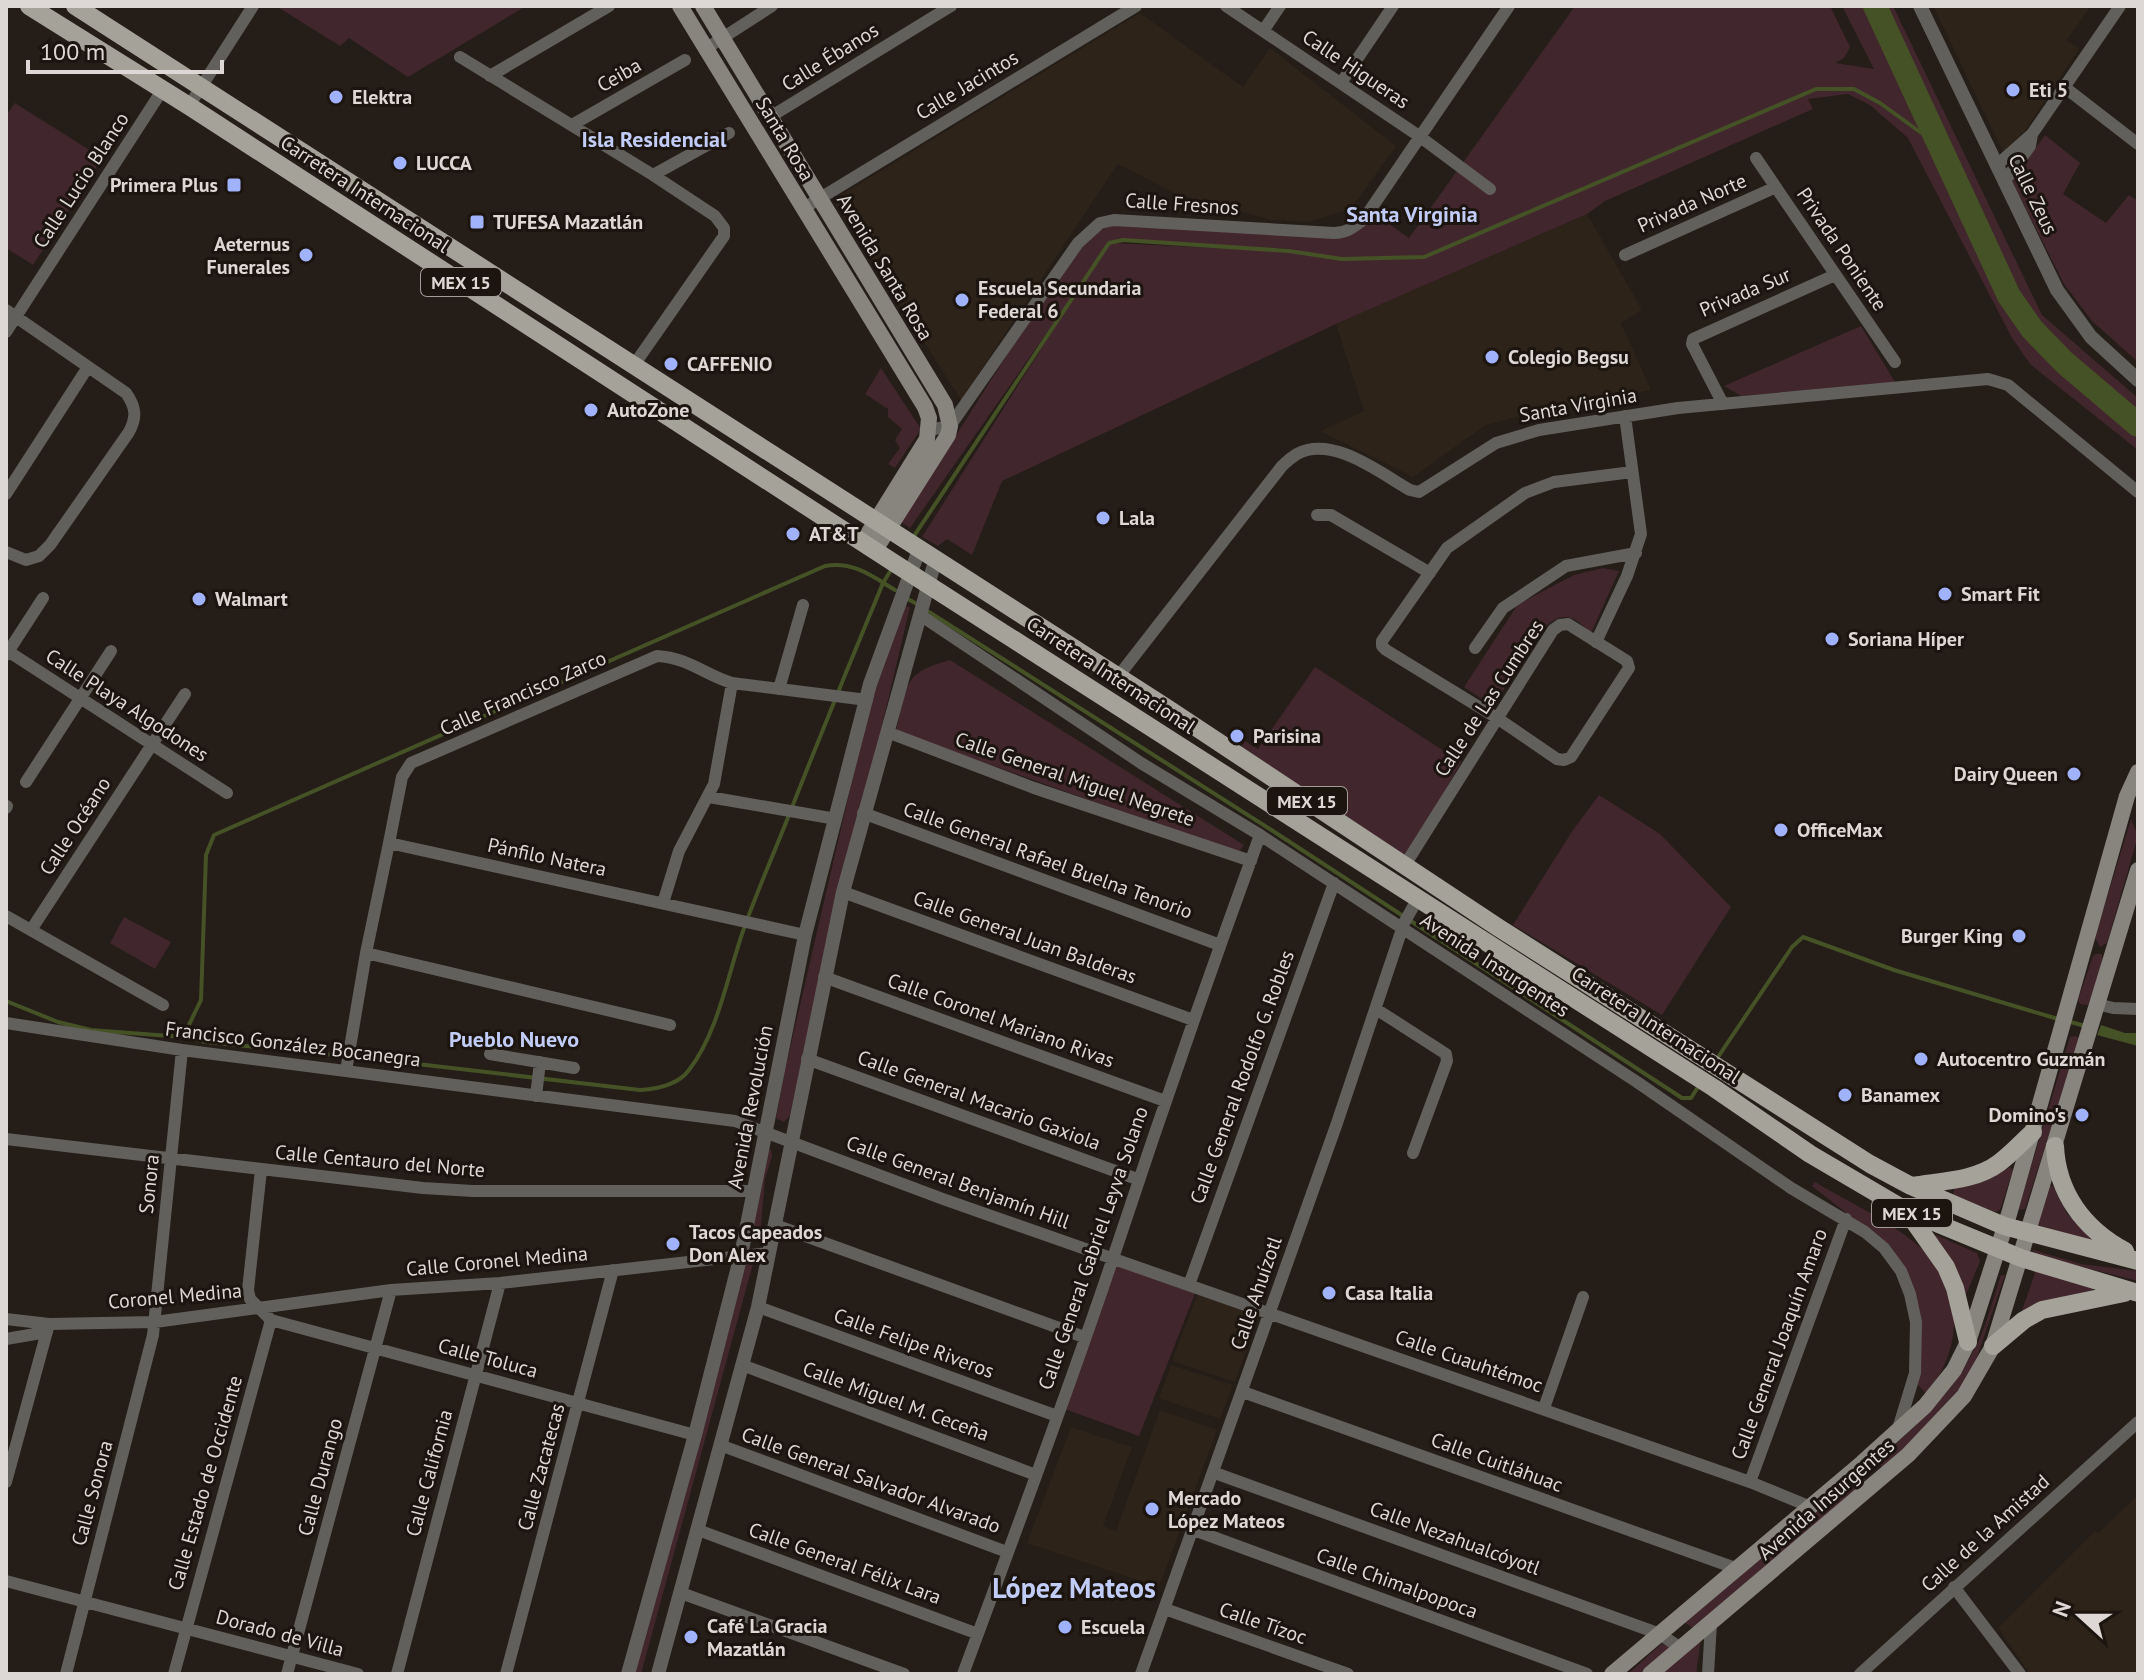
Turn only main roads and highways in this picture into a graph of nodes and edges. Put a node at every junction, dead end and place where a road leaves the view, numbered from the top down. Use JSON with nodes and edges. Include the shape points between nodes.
{"nodes":[{"id":1,"x":29,"y":6,"type":"edge"},
{"id":2,"x":75,"y":6,"type":"edge"},
{"id":3,"x":680,"y":6,"type":"edge"},
{"id":4,"x":703,"y":6,"type":"edge"},
{"id":5,"x":406,"y":218,"type":"junction"},
{"id":6,"x":378,"y":229,"type":"junction"},
{"id":7,"x":527,"y":296,"type":"junction"},
{"id":8,"x":514,"y":316,"type":"junction"},
{"id":9,"x":906,"y":542,"type":"junction"},
{"id":10,"x":869,"y":546,"type":"junction"},
{"id":11,"x":2138,"y":772,"type":"edge"},
{"id":12,"x":2132,"y":795,"type":"edge"},
{"id":13,"x":2138,"y":870,"type":"edge"},
{"id":14,"x":2083,"y":946,"type":"junction"},
{"id":15,"x":2111,"y":954,"type":"junction"},
{"id":16,"x":2033,"y":1132,"type":"junction"},
{"id":17,"x":1823,"y":1135,"type":"junction"},
{"id":18,"x":2055,"y":1146,"type":"junction"},
{"id":19,"x":1810,"y":1154,"type":"junction"},
{"id":20,"x":1911,"y":1186,"type":"junction"},
{"id":21,"x":1907,"y":1211,"type":"junction"},
{"id":22,"x":2004,"y":1226,"type":"junction"},
{"id":23,"x":2029,"y":1234,"type":"junction"},
{"id":24,"x":1997,"y":1248,"type":"junction"},
{"id":25,"x":2021,"y":1258,"type":"junction"},
{"id":26,"x":2138,"y":1260,"type":"edge"},
{"id":27,"x":2134,"y":1292,"type":"edge"},
{"id":28,"x":1968,"y":1342,"type":"junction"},
{"id":29,"x":1993,"y":1346,"type":"junction"},
{"id":30,"x":1862,"y":1463,"type":"junction"},
{"id":31,"x":1880,"y":1480,"type":"junction"},
{"id":32,"x":1612,"y":1674,"type":"edge"},
{"id":33,"x":1650,"y":1674,"type":"edge"}],
"edges":[{"from":1,"to":6,"type":"main road","name":"Carretera Internacional","number":"MEX 15"},
{"from":2,"to":5,"type":"main road","name":"Carretera Internacional","number":"MEX 15"},
{"from":3,"to":9,"type":"main road","name":"Santa Rosa","via":[[925,407],[929,430]]},
{"from":4,"to":9,"type":"main road","name":"Avenida Santa Rosa","via":[[945,405],[950,426]]},
{"from":5,"to":6,"type":"main road"},
{"from":5,"to":7,"type":"main road","name":"Carretera Internacional","number":"MEX 15"},
{"from":6,"to":8,"type":"main road","name":"Carretera Internacional","number":"MEX 15"},
{"from":7,"to":8,"type":"main road"},
{"from":7,"to":9,"type":"main road","name":"Carretera Internacional","number":"MEX 15"},
{"from":8,"to":10,"type":"main road","name":"Carretera Internacional","number":"MEX 15"},
{"from":9,"to":10,"type":"main road"},
{"from":9,"to":17,"type":"main road","name":"Carretera Internacional","number":"MEX 15"},
{"from":10,"to":19,"type":"main road","name":"Carretera Internacional","number":"MEX 15","via":[[1414,903],[1714,1088]]},
{"from":11,"to":12,"type":"main road","name":"Avenida Insurgentes"},
{"from":12,"to":14,"type":"main road","name":"Avenida Insurgentes"},
{"from":13,"to":15,"type":"main road","name":"Avenida Insurgentes"},
{"from":14,"to":15,"type":"main road"},
{"from":14,"to":16,"type":"main road","name":"Avenida Insurgentes"},
{"from":15,"to":18,"type":"main road","name":"Avenida Insurgentes"},
{"from":16,"to":20,"type":"main road","via":[[1984,1171]]},
{"from":16,"to":22,"type":"main road","name":"Avenida Insurgentes"},
{"from":17,"to":19,"type":"main road"},
{"from":17,"to":20,"type":"main road","name":"Carretera Internacional","number":"MEX 15"},
{"from":18,"to":23,"type":"main road","name":"Avenida Insurgentes"},
{"from":18,"to":26,"type":"main road","via":[[2056,1170],[2077,1210],[2105,1241]]},
{"from":19,"to":21,"type":"main road","name":"Carretera Internacional","number":"MEX 15"},
{"from":20,"to":22,"type":"main road","name":"Carretera Internacional","number":"MEX 15"},
{"from":21,"to":24,"type":"main road","name":"Carretera Internacional","number":"MEX 15"},
{"from":21,"to":28,"type":"main road","via":[[1946,1267]]},
{"from":22,"to":23,"type":"main road","name":"Carretera Internacional","number":"MEX 15"},
{"from":22,"to":24,"type":"main road","name":"Avenida Insurgentes"},
{"from":23,"to":25,"type":"main road","name":"Avenida Insurgentes"},
{"from":23,"to":26,"type":"main road","number":"MEX 15"},
{"from":24,"to":25,"type":"main road","name":"Carretera Internacional","number":"MEX 15"},
{"from":24,"to":28,"type":"main road","name":"Avenida Insurgentes"},
{"from":25,"to":27,"type":"main road","number":"MEX 15"},
{"from":25,"to":29,"type":"main road","name":"Avenida Insurgentes"},
{"from":27,"to":29,"type":"main road","via":[[2042,1310]]},
{"from":28,"to":30,"type":"main road","name":"Avenida Insurgentes","via":[[1925,1406]]},
{"from":29,"to":31,"type":"main road","name":"Avenida Insurgentes","via":[[1964,1396]]},
{"from":30,"to":31,"type":"main road"},
{"from":30,"to":32,"type":"main road","name":"Avenida Insurgentes"},
{"from":31,"to":33,"type":"main road","name":"Avenida Insurgentes"}]}
